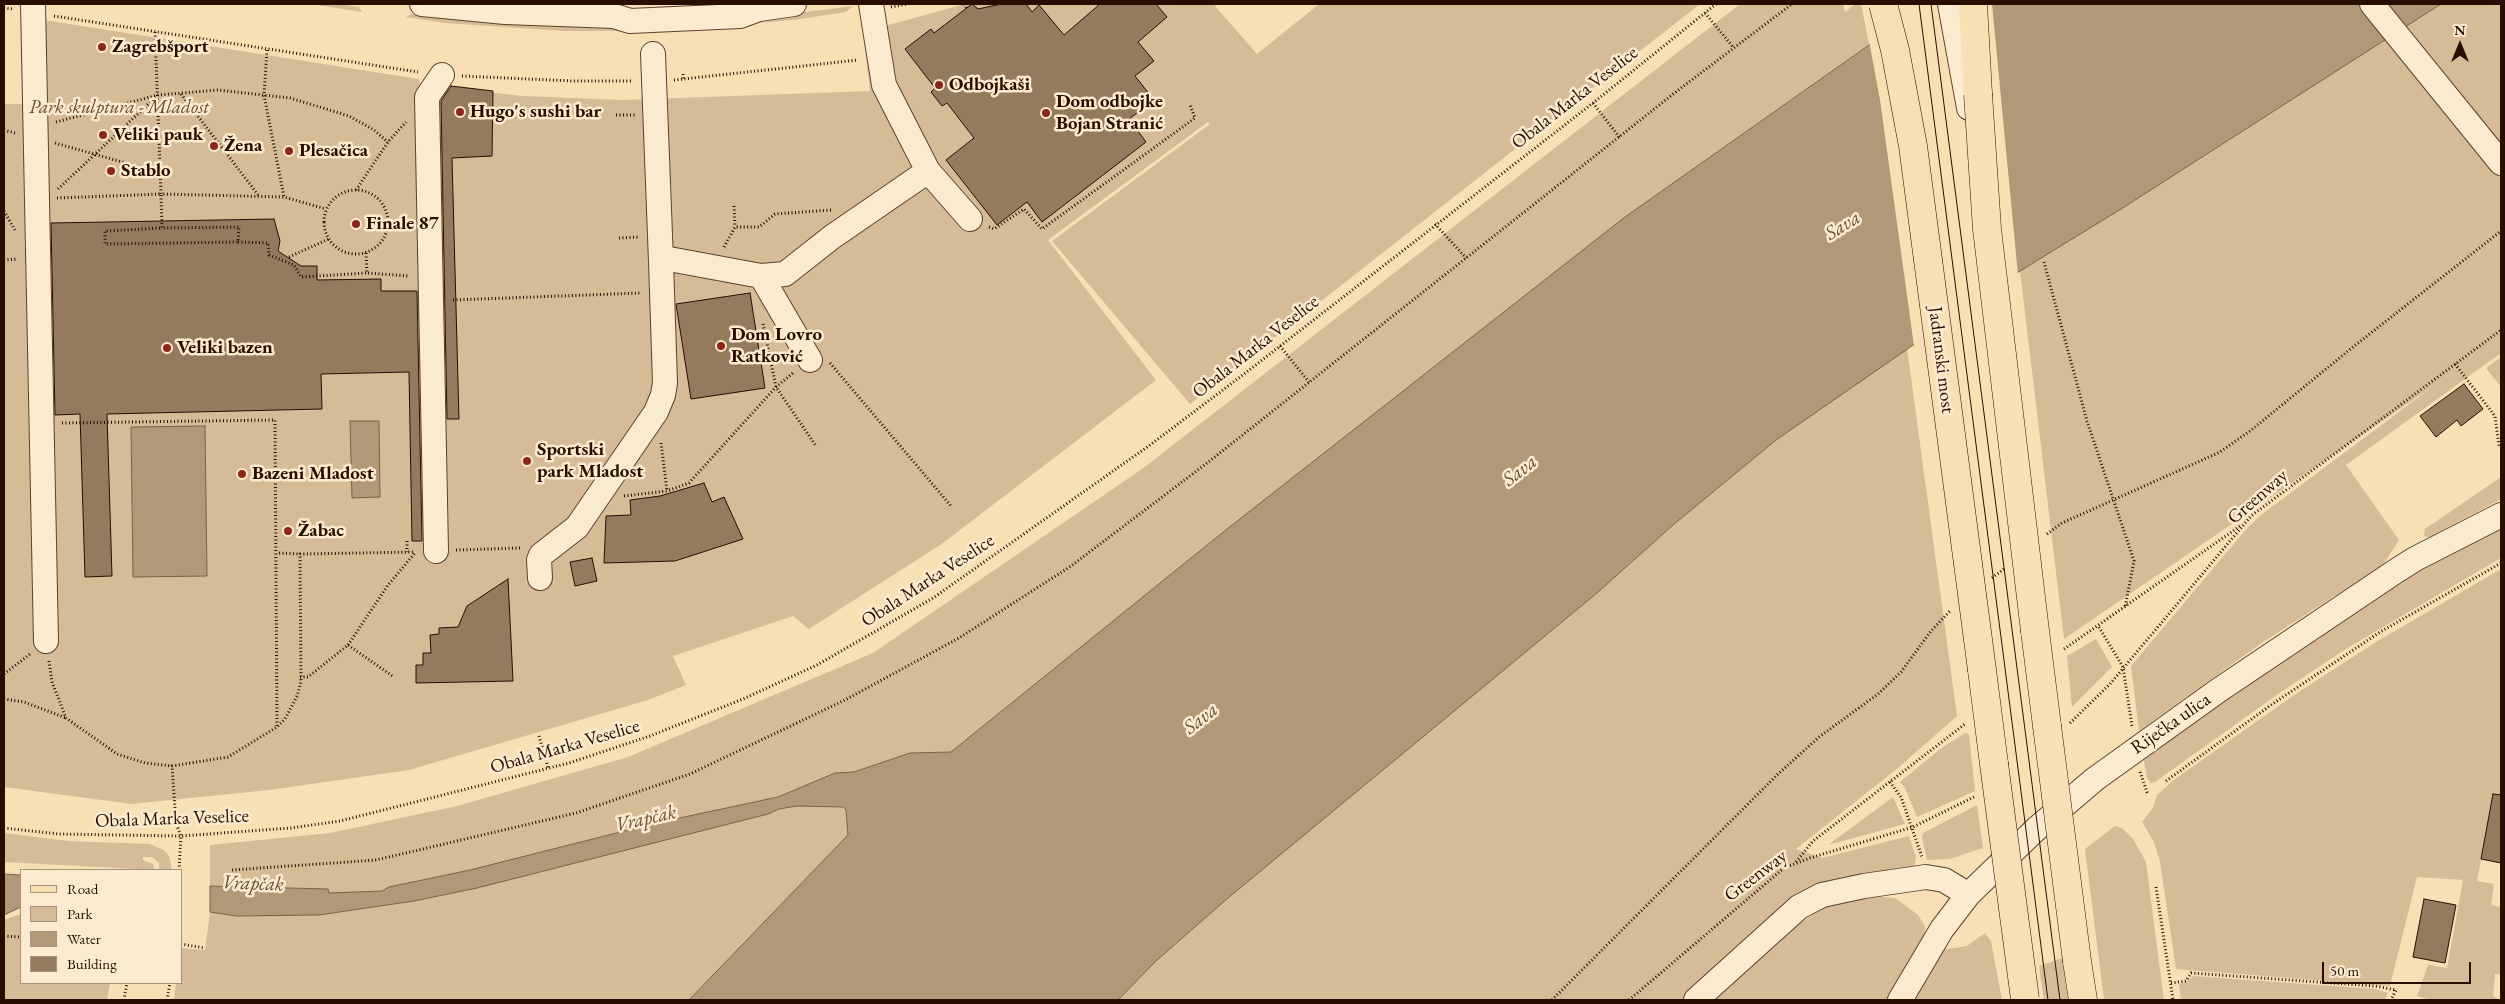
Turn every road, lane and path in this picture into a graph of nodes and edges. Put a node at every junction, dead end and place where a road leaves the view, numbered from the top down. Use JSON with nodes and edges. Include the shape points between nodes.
{"nodes":[{"id":1,"x":422,"y":4,"type":"edge"},
{"id":2,"x":794,"y":4,"type":"edge"},
{"id":3,"x":907,"y":4,"type":"edge"},
{"id":4,"x":964,"y":4,"type":"edge"},
{"id":5,"x":1716,"y":4,"type":"edge"},
{"id":6,"x":1792,"y":4,"type":"edge"},
{"id":7,"x":1883,"y":4,"type":"edge"},
{"id":8,"x":1891,"y":4,"type":"edge"},
{"id":9,"x":1950,"y":4,"type":"edge"},
{"id":10,"x":1972,"y":4,"type":"edge"},
{"id":11,"x":2372,"y":4,"type":"edge"},
{"id":12,"x":4,"y":8,"type":"edge"},
{"id":13,"x":33,"y":8,"type":"edge"},
{"id":14,"x":871,"y":8,"type":"edge"},
{"id":15,"x":967,"y":9,"type":"dead end"},
{"id":16,"x":1705,"y":13,"type":"junction"},
{"id":17,"x":155,"y":32,"type":"junction"},
{"id":18,"x":1734,"y":48,"type":"junction"},
{"id":19,"x":267,"y":50,"type":"junction"},
{"id":20,"x":1895,"y":50,"type":"junction"},
{"id":21,"x":857,"y":52,"type":"dead end"},
{"id":22,"x":653,"y":54,"type":"dead end"},
{"id":23,"x":683,"y":74,"type":"dead end"},
{"id":24,"x":442,"y":75,"type":"junction"},
{"id":25,"x":683,"y":79,"type":"junction"},
{"id":26,"x":653,"y":80,"type":"junction"},
{"id":27,"x":181,"y":93,"type":"junction"},
{"id":28,"x":158,"y":95,"type":"junction"},
{"id":29,"x":264,"y":95,"type":"junction"},
{"id":30,"x":428,"y":97,"type":"junction"},
{"id":31,"x":1593,"y":102,"type":"junction"},
{"id":32,"x":1190,"y":104,"type":"dead end"},
{"id":33,"x":36,"y":133,"type":"junction"},
{"id":34,"x":1620,"y":138,"type":"junction"},
{"id":35,"x":388,"y":142,"type":"junction"},
{"id":36,"x":96,"y":154,"type":"junction"},
{"id":37,"x":2501,"y":163,"type":"edge"},
{"id":38,"x":928,"y":171,"type":"junction"},
{"id":39,"x":160,"y":173,"type":"junction"},
{"id":40,"x":1983,"y":182,"type":"junction"},
{"id":41,"x":356,"y":190,"type":"junction"},
{"id":42,"x":162,"y":194,"type":"junction"},
{"id":43,"x":259,"y":196,"type":"junction"},
{"id":44,"x":284,"y":197,"type":"junction"},
{"id":45,"x":42,"y":199,"type":"junction"},
{"id":46,"x":734,"y":206,"type":"dead end"},
{"id":47,"x":326,"y":209,"type":"junction"},
{"id":48,"x":840,"y":209,"type":"dead end"},
{"id":49,"x":970,"y":219,"type":"joint"},
{"id":50,"x":1435,"y":224,"type":"junction"},
{"id":51,"x":735,"y":227,"type":"junction"},
{"id":52,"x":162,"y":228,"type":"junction"},
{"id":53,"x":329,"y":239,"type":"junction"},
{"id":54,"x":238,"y":242,"type":"junction"},
{"id":55,"x":366,"y":254,"type":"junction"},
{"id":56,"x":289,"y":257,"type":"dead end"},
{"id":57,"x":1466,"y":258,"type":"junction"},
{"id":58,"x":661,"y":261,"type":"junction"},
{"id":59,"x":2044,"y":262,"type":"dead end"},
{"id":60,"x":712,"y":267,"type":"junction"},
{"id":61,"x":367,"y":273,"type":"junction"},
{"id":62,"x":760,"y":276,"type":"junction"},
{"id":63,"x":662,"y":293,"type":"junction"},
{"id":64,"x":431,"y":295,"type":"junction"},
{"id":65,"x":762,"y":321,"type":"dead end"},
{"id":66,"x":2501,"y":330,"type":"edge"},
{"id":67,"x":1280,"y":346,"type":"junction"},
{"id":68,"x":810,"y":360,"type":"junction"},
{"id":69,"x":2455,"y":364,"type":"junction"},
{"id":70,"x":1309,"y":382,"type":"junction"},
{"id":71,"x":776,"y":387,"type":"junction"},
{"id":72,"x":447,"y":420,"type":"dead end"},
{"id":73,"x":42,"y":423,"type":"junction"},
{"id":74,"x":660,"y":442,"type":"dead end"},
{"id":75,"x":816,"y":446,"type":"dead end"},
{"id":76,"x":2498,"y":446,"type":"dead end"},
{"id":77,"x":434,"y":452,"type":"junction"},
{"id":78,"x":667,"y":491,"type":"junction"},
{"id":79,"x":598,"y":498,"type":"junction"},
{"id":80,"x":951,"y":506,"type":"dead end"},
{"id":81,"x":2501,"y":515,"type":"edge"},
{"id":82,"x":2244,"y":523,"type":"junction"},
{"id":83,"x":407,"y":541,"type":"dead end"},
{"id":84,"x":546,"y":550,"type":"junction"},
{"id":85,"x":436,"y":551,"type":"joint"},
{"id":86,"x":407,"y":552,"type":"junction"},
{"id":87,"x":279,"y":553,"type":"dead end"},
{"id":88,"x":300,"y":554,"type":"junction"},
{"id":89,"x":2501,"y":563,"type":"edge"},
{"id":90,"x":540,"y":578,"type":"dead end"},
{"id":91,"x":2125,"y":608,"type":"junction"},
{"id":92,"x":2099,"y":627,"type":"junction"},
{"id":93,"x":46,"y":641,"type":"junction"},
{"id":94,"x":348,"y":646,"type":"junction"},
{"id":95,"x":2064,"y":649,"type":"dead end"},
{"id":96,"x":2123,"y":667,"type":"junction"},
{"id":97,"x":4,"y":674,"type":"edge"},
{"id":98,"x":300,"y":677,"type":"junction"},
{"id":99,"x":394,"y":677,"type":"dead end"},
{"id":100,"x":4,"y":699,"type":"edge"},
{"id":101,"x":66,"y":718,"type":"junction"},
{"id":102,"x":1965,"y":724,"type":"dead end"},
{"id":103,"x":2058,"y":725,"type":"junction"},
{"id":104,"x":277,"y":727,"type":"junction"},
{"id":105,"x":2133,"y":728,"type":"dead end"},
{"id":106,"x":538,"y":736,"type":"dead end"},
{"id":107,"x":172,"y":766,"type":"junction"},
{"id":108,"x":2138,"y":766,"type":"dead end"},
{"id":109,"x":548,"y":768,"type":"junction"},
{"id":110,"x":2166,"y":781,"type":"dead end"},
{"id":111,"x":1890,"y":782,"type":"junction"},
{"id":112,"x":1980,"y":794,"type":"dead end"},
{"id":113,"x":2148,"y":795,"type":"dead end"},
{"id":114,"x":1913,"y":827,"type":"junction"},
{"id":115,"x":4,"y":828,"type":"edge"},
{"id":116,"x":181,"y":836,"type":"junction"},
{"id":117,"x":1796,"y":862,"type":"junction"},
{"id":118,"x":179,"y":869,"type":"edge"},
{"id":119,"x":232,"y":870,"type":"dead end"},
{"id":120,"x":1926,"y":877,"type":"junction"},
{"id":121,"x":2156,"y":887,"type":"dead end"},
{"id":122,"x":1959,"y":889,"type":"dead end"},
{"id":123,"x":4,"y":936,"type":"edge"},
{"id":124,"x":20,"y":937,"type":"edge"},
{"id":125,"x":182,"y":944,"type":"edge"},
{"id":126,"x":204,"y":948,"type":"dead end"},
{"id":127,"x":2171,"y":983,"type":"junction"},
{"id":128,"x":127,"y":984,"type":"edge"},
{"id":129,"x":170,"y":984,"type":"edge"},
{"id":130,"x":2025,"y":999,"type":"edge"},
{"id":131,"x":124,"y":1000,"type":"edge"},
{"id":132,"x":167,"y":1000,"type":"edge"},
{"id":133,"x":1629,"y":1000,"type":"edge"},
{"id":134,"x":1696,"y":1000,"type":"edge"},
{"id":135,"x":1900,"y":1000,"type":"edge"},
{"id":136,"x":2083,"y":1000,"type":"edge"},
{"id":137,"x":2173,"y":1000,"type":"edge"},
{"id":138,"x":2391,"y":1000,"type":"edge"}],
"edges":[{"from":1,"to":2,"type":"street","via":[[505,12],[614,16],[628,11],[740,6],[759,9]]},
{"from":3,"to":14,"type":"path"},
{"from":4,"to":15,"type":"path"},
{"from":5,"to":16,"type":"path","name":"Obala Marka Veselice"},
{"from":6,"to":18,"type":"path"},
{"from":7,"to":20,"type":"main road","name":"Jadranski most","bridge":true},
{"from":8,"to":20,"type":"street","name":"Jadranski most","bridge":true},
{"from":9,"to":40,"type":"street","bridge":true},
{"from":10,"to":40,"type":"main road","bridge":true},
{"from":11,"to":37,"type":"street"},
{"from":12,"to":13,"type":"path"},
{"from":13,"to":17,"type":"path"},
{"from":13,"to":33,"type":"street"},
{"from":14,"to":38,"type":"street","via":[[884,85]]},
{"from":16,"to":18,"type":"path"},
{"from":16,"to":31,"type":"path","name":"Obala Marka Veselice"},
{"from":17,"to":19,"type":"path"},
{"from":17,"to":28,"type":"path"},
{"from":18,"to":34,"type":"path"},
{"from":19,"to":24,"type":"path"},
{"from":19,"to":29,"type":"path"},
{"from":20,"to":130,"type":"main road","name":"Jadranski most","bridge":true,"via":[[1913,146]]},
{"from":21,"to":25,"type":"path","via":[[858,61]]},
{"from":22,"to":26,"type":"street"},
{"from":23,"to":25,"type":"path"},
{"from":24,"to":26,"type":"path","via":[[573,81]]},
{"from":24,"to":30,"type":"street"},
{"from":25,"to":26,"type":"path"},
{"from":26,"to":58,"type":"street"},
{"from":27,"to":28,"type":"path"},
{"from":27,"to":29,"type":"path","via":[[218,90]]},
{"from":27,"to":43,"type":"path"},
{"from":28,"to":33,"type":"path"},
{"from":28,"to":36,"type":"path"},
{"from":28,"to":39,"type":"path"},
{"from":29,"to":35,"type":"path","via":[[290,98],[349,116]]},
{"from":29,"to":44,"type":"path"},
{"from":30,"to":35,"type":"path"},
{"from":30,"to":64,"type":"street"},
{"from":31,"to":34,"type":"path"},
{"from":31,"to":50,"type":"path","name":"Obala Marka Veselice"},
{"from":32,"to":49,"type":"path","via":[[1196,118],[1042,229],[1024,209],[994,229]]},
{"from":33,"to":36,"type":"path"},
{"from":33,"to":45,"type":"street"},
{"from":34,"to":57,"type":"path"},
{"from":35,"to":41,"type":"path"},
{"from":36,"to":39,"type":"path"},
{"from":36,"to":45,"type":"path"},
{"from":38,"to":49,"type":"street"},
{"from":38,"to":62,"type":"street","via":[[784,274]]},
{"from":39,"to":42,"type":"path"},
{"from":40,"to":103,"type":"main road","bridge":true,"via":[[2034,631]]},
{"from":41,"to":47,"type":"path","via":[[338,195]]},
{"from":41,"to":55,"type":"path","via":[[376,196],[388,213],[389,223],[382,242]]},
{"from":42,"to":43,"type":"path"},
{"from":42,"to":45,"type":"path"},
{"from":42,"to":52,"type":"path"},
{"from":43,"to":44,"type":"path"},
{"from":44,"to":47,"type":"path"},
{"from":45,"to":73,"type":"street"},
{"from":46,"to":51,"type":"path"},
{"from":47,"to":53,"type":"path","via":[[324,230]]},
{"from":48,"to":51,"type":"path","via":[[775,214],[759,227]]},
{"from":50,"to":57,"type":"path"},
{"from":50,"to":67,"type":"path","name":"Obala Marka Veselice"},
{"from":51,"to":60,"type":"path"},
{"from":52,"to":54,"type":"path","via":[[239,227]]},
{"from":52,"to":54,"type":"path","via":[[105,231],[105,244]]},
{"from":53,"to":55,"type":"path","via":[[345,253]]},
{"from":53,"to":56,"type":"path"},
{"from":54,"to":61,"type":"path","via":[[268,243],[269,255],[294,265],[301,277]]},
{"from":55,"to":61,"type":"path"},
{"from":57,"to":70,"type":"path"},
{"from":58,"to":60,"type":"street","via":[[669,259]]},
{"from":58,"to":63,"type":"street"},
{"from":59,"to":91,"type":"path","via":[[2087,421],[2134,561]]},
{"from":60,"to":62,"type":"street"},
{"from":61,"to":64,"type":"path","via":[[410,276]]},
{"from":62,"to":68,"type":"street"},
{"from":63,"to":64,"type":"path"},
{"from":63,"to":79,"type":"street","via":[[663,395],[656,412]]},
{"from":64,"to":77,"type":"street"},
{"from":65,"to":71,"type":"path"},
{"from":66,"to":69,"type":"path","name":"Greenway"},
{"from":67,"to":70,"type":"path"},
{"from":67,"to":109,"type":"path","name":"Obala Marka Veselice","via":[[1045,520],[933,598],[864,639],[817,665],[734,702],[650,736]]},
{"from":68,"to":71,"type":"path"},
{"from":68,"to":80,"type":"path","via":[[820,353],[826,358]]},
{"from":69,"to":76,"type":"path","via":[[2495,416]]},
{"from":69,"to":82,"type":"path","name":"Greenway"},
{"from":70,"to":119,"type":"path","via":[[1071,566],[959,638],[845,700],[690,774],[576,814],[376,860]]},
{"from":71,"to":75,"type":"path"},
{"from":71,"to":78,"type":"path","via":[[689,483]]},
{"from":72,"to":77,"type":"street","via":[[444,448]]},
{"from":73,"to":93,"type":"street"},
{"from":73,"to":104,"type":"path","via":[[275,420]]},
{"from":74,"to":78,"type":"path"},
{"from":77,"to":85,"type":"street"},
{"from":78,"to":79,"type":"path"},
{"from":79,"to":84,"type":"street","via":[[577,526]]},
{"from":81,"to":135,"type":"street","name":"Riječka ulica","via":[[2396,571],[2219,690],[2095,779],[2015,848],[1968,894],[1942,929]]},
{"from":82,"to":91,"type":"path"},
{"from":82,"to":96,"type":"path","name":"Greenway"},
{"from":83,"to":86,"type":"path"},
{"from":84,"to":85,"type":"path"},
{"from":84,"to":90,"type":"street","via":[[539,560]]},
{"from":86,"to":88,"type":"path"},
{"from":86,"to":94,"type":"path","via":[[417,552],[388,585]]},
{"from":87,"to":88,"type":"path"},
{"from":88,"to":98,"type":"path"},
{"from":89,"to":110,"type":"path","via":[[2380,632]]},
{"from":91,"to":92,"type":"path"},
{"from":92,"to":95,"type":"path"},
{"from":92,"to":96,"type":"path"},
{"from":93,"to":97,"type":"path"},
{"from":93,"to":101,"type":"path","via":[[52,682]]},
{"from":94,"to":98,"type":"path","via":[[308,677]]},
{"from":94,"to":99,"type":"path"},
{"from":96,"to":103,"type":"path","name":"Greenway","via":[[2110,684]]},
{"from":96,"to":105,"type":"path"},
{"from":98,"to":104,"type":"path","via":[[291,709]]},
{"from":100,"to":101,"type":"path","via":[[24,702]]},
{"from":101,"to":107,"type":"path","via":[[117,754],[145,763]]},
{"from":102,"to":111,"type":"path"},
{"from":103,"to":136,"type":"main road","bridge":true},
{"from":104,"to":107,"type":"path","via":[[228,758]]},
{"from":106,"to":109,"type":"path"},
{"from":107,"to":116,"type":"path","via":[[176,823]]},
{"from":108,"to":113,"type":"path"},
{"from":109,"to":116,"type":"path","name":"Obala Marka Veselice","via":[[340,821]]},
{"from":111,"to":114,"type":"path","via":[[1901,797]]},
{"from":111,"to":117,"type":"path","via":[[1813,841]]},
{"from":112,"to":114,"type":"path","name":"Greenway"},
{"from":114,"to":117,"type":"path","name":"Greenway"},
{"from":114,"to":120,"type":"path"},
{"from":115,"to":116,"type":"path","name":"Obala Marka Veselice","via":[[59,834]]},
{"from":116,"to":118,"type":"path"},
{"from":117,"to":133,"type":"path","name":"Greenway","via":[[1784,868]]},
{"from":120,"to":122,"type":"street","via":[[1944,880]]},
{"from":120,"to":134,"type":"street","via":[[1822,895],[1799,907]]},
{"from":121,"to":127,"type":"path"},
{"from":123,"to":124,"type":"path"},
{"from":125,"to":126,"type":"path"},
{"from":127,"to":137,"type":"path"},
{"from":127,"to":138,"type":"path","via":[[2186,981],[2191,973],[2374,986],[2396,990]]},
{"from":128,"to":131,"type":"path"},
{"from":129,"to":132,"type":"path"}]}
